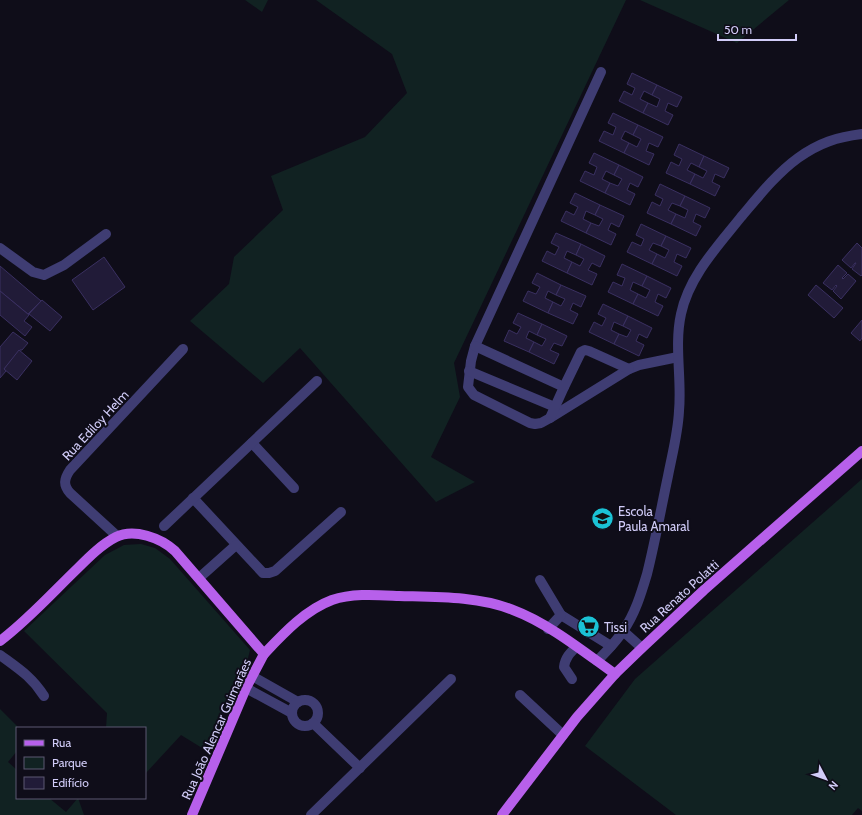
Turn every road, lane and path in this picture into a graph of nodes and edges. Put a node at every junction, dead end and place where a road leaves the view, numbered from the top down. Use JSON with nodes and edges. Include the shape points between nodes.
{"nodes":[{"id":1,"x":601,"y":72,"type":"dead end"},
{"id":2,"x":862,"y":134,"type":"edge"},
{"id":3,"x":106,"y":234,"type":"dead end"},
{"id":4,"x":0,"y":248,"type":"edge"},
{"id":5,"x":475,"y":346,"type":"junction"},
{"id":6,"x":183,"y":349,"type":"dead end"},
{"id":7,"x":678,"y":357,"type":"junction"},
{"id":8,"x":629,"y":369,"type":"junction"},
{"id":9,"x":469,"y":371,"type":"junction"},
{"id":10,"x":317,"y":381,"type":"dead end"},
{"id":11,"x":564,"y":387,"type":"junction"},
{"id":12,"x":555,"y":407,"type":"junction"},
{"id":13,"x":550,"y":418,"type":"junction"},
{"id":14,"x":252,"y":443,"type":"junction"},
{"id":15,"x":862,"y":452,"type":"edge"},
{"id":16,"x":294,"y":488,"type":"dead end"},
{"id":17,"x":193,"y":498,"type":"junction"},
{"id":18,"x":341,"y":512,"type":"dead end"},
{"id":19,"x":164,"y":526,"type":"dead end"},
{"id":20,"x":117,"y":536,"type":"junction"},
{"id":21,"x":236,"y":545,"type":"junction"},
{"id":22,"x":199,"y":578,"type":"junction"},
{"id":23,"x":540,"y":580,"type":"dead end"},
{"id":24,"x":561,"y":615,"type":"junction"},
{"id":25,"x":548,"y":629,"type":"junction"},
{"id":26,"x":623,"y":631,"type":"junction"},
{"id":27,"x":0,"y":641,"type":"edge"},
{"id":28,"x":611,"y":646,"type":"junction"},
{"id":29,"x":576,"y":647,"type":"junction"},
{"id":30,"x":642,"y":648,"type":"junction"},
{"id":31,"x":264,"y":654,"type":"junction"},
{"id":32,"x":0,"y":656,"type":"edge"},
{"id":33,"x":597,"y":662,"type":"junction"},
{"id":34,"x":615,"y":674,"type":"junction"},
{"id":35,"x":252,"y":676,"type":"junction"},
{"id":36,"x":451,"y":679,"type":"dead end"},
{"id":37,"x":572,"y":679,"type":"dead end"},
{"id":38,"x":246,"y":688,"type":"junction"},
{"id":39,"x":44,"y":696,"type":"dead end"},
{"id":40,"x":520,"y":696,"type":"dead end"},
{"id":41,"x":298,"y":702,"type":"junction"},
{"id":42,"x":292,"y":712,"type":"junction"},
{"id":43,"x":313,"y":723,"type":"junction"},
{"id":44,"x":563,"y":736,"type":"junction"},
{"id":45,"x":360,"y":768,"type":"junction"},
{"id":46,"x":192,"y":815,"type":"edge"},
{"id":47,"x":311,"y":815,"type":"edge"},
{"id":48,"x":502,"y":815,"type":"edge"}],
"edges":[{"from":1,"to":5,"type":"street"},
{"from":2,"to":7,"type":"street","via":[[829,140],[797,159],[772,182],[736,224],[705,262],[688,294],[681,313]]},
{"from":3,"to":4,"type":"street","via":[[64,265],[44,275],[33,272]]},
{"from":5,"to":9,"type":"street"},
{"from":5,"to":11,"type":"street"},
{"from":6,"to":20,"type":"street","name":"Rua Ediloy Helm","via":[[66,476],[64,482],[70,493]]},
{"from":7,"to":8,"type":"street"},
{"from":7,"to":26,"type":"street","via":[[678,417],[655,540],[641,596]]},
{"from":8,"to":11,"type":"street","via":[[585,350],[581,352]]},
{"from":8,"to":13,"type":"street"},
{"from":9,"to":12,"type":"street"},
{"from":9,"to":13,"type":"street","via":[[468,387],[474,395],[530,423],[541,423]]},
{"from":10,"to":14,"type":"street"},
{"from":11,"to":12,"type":"street"},
{"from":12,"to":13,"type":"street"},
{"from":14,"to":16,"type":"street"},
{"from":14,"to":17,"type":"street"},
{"from":15,"to":30,"type":"main road","name":"Rua Renato Polatti","via":[[709,585]]},
{"from":17,"to":19,"type":"street"},
{"from":17,"to":21,"type":"street"},
{"from":18,"to":21,"type":"street","via":[[275,571],[269,573],[259,570]]},
{"from":20,"to":22,"type":"main road","via":[[140,535],[161,540],[175,551]]},
{"from":20,"to":27,"type":"main road","via":[[98,550]]},
{"from":21,"to":22,"type":"street"},
{"from":22,"to":31,"type":"main road"},
{"from":23,"to":24,"type":"street"},
{"from":24,"to":25,"type":"street"},
{"from":24,"to":28,"type":"street"},
{"from":25,"to":29,"type":"main road","name":"Rua João Alencar Guimarães"},
{"from":25,"to":31,"type":"main road","name":"Rua João Alencar Guimarães","via":[[523,614],[494,604],[443,598],[358,596],[332,600],[306,614]]},
{"from":26,"to":28,"type":"street"},
{"from":26,"to":30,"type":"street"},
{"from":28,"to":33,"type":"street"},
{"from":29,"to":33,"type":"main road","name":"Rua João Alencar Guimarães"},
{"from":29,"to":37,"type":"street","via":[[567,656],[564,667]]},
{"from":30,"to":34,"type":"main road","name":"Rua Renato Polatti"},
{"from":31,"to":35,"type":"main road","name":"Rua João Alencar Guimarães"},
{"from":32,"to":39,"type":"street","via":[[30,677]]},
{"from":33,"to":34,"type":"main road","name":"Rua João Alencar Guimarães"},
{"from":34,"to":44,"type":"main road","name":"Rua Renato Polatti"},
{"from":35,"to":38,"type":"main road","name":"Rua João Alencar Guimarães"},
{"from":35,"to":41,"type":"street"},
{"from":36,"to":45,"type":"street"},
{"from":38,"to":42,"type":"street"},
{"from":38,"to":46,"type":"main road","name":"Rua João Alencar Guimarães"},
{"from":40,"to":44,"type":"street"},
{"from":41,"to":42,"type":"street"},
{"from":41,"to":43,"type":"street","via":[[307,700],[315,705],[317,715]]},
{"from":42,"to":43,"type":"street","via":[[299,724]]},
{"from":43,"to":45,"type":"street"},
{"from":44,"to":48,"type":"main road","name":"Rua Renato Polatti"},
{"from":45,"to":47,"type":"street"}]}
